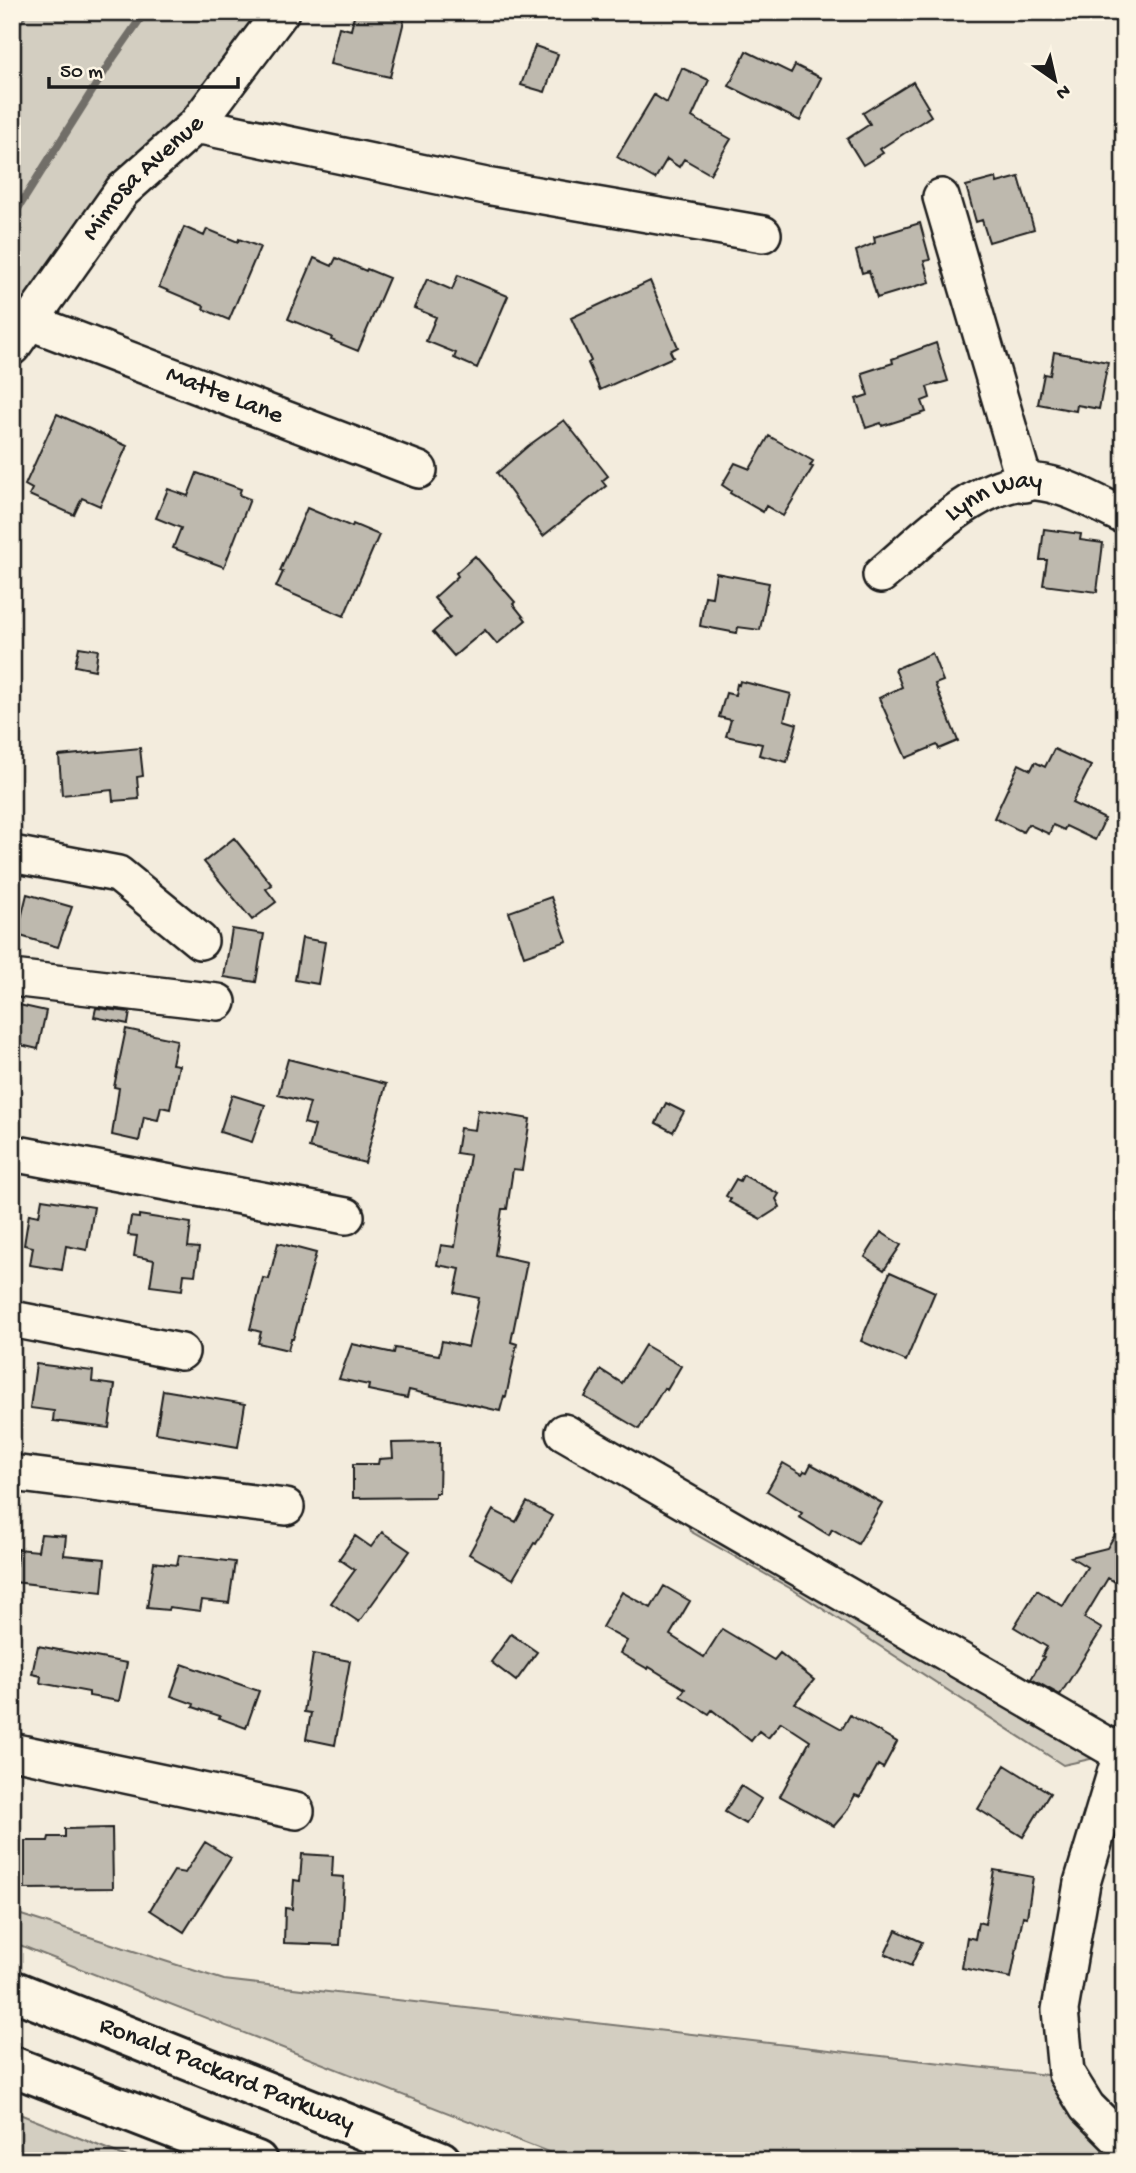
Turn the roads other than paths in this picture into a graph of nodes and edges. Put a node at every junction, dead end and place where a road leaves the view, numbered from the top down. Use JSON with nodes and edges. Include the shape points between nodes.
{"nodes":[{"id":1,"x":282,"y":12,"type":"edge"},
{"id":2,"x":196,"y":125,"type":"junction"},
{"id":3,"x":941,"y":197,"type":"dead end"},
{"id":4,"x":763,"y":234,"type":"dead end"},
{"id":5,"x":21,"y":334,"type":"edge"},
{"id":6,"x":419,"y":470,"type":"dead end"},
{"id":7,"x":1025,"y":484,"type":"junction"},
{"id":8,"x":1124,"y":516,"type":"edge"},
{"id":9,"x":881,"y":576,"type":"dead end"},
{"id":10,"x":12,"y":853,"type":"edge"},
{"id":11,"x":200,"y":941,"type":"dead end"},
{"id":12,"x":12,"y":978,"type":"edge"},
{"id":13,"x":218,"y":1002,"type":"dead end"},
{"id":14,"x":12,"y":1153,"type":"edge"},
{"id":15,"x":346,"y":1216,"type":"dead end"},
{"id":16,"x":12,"y":1319,"type":"edge"},
{"id":17,"x":181,"y":1352,"type":"dead end"},
{"id":18,"x":564,"y":1432,"type":"dead end"},
{"id":19,"x":12,"y":1473,"type":"edge"},
{"id":20,"x":286,"y":1507,"type":"dead end"},
{"id":21,"x":1122,"y":1749,"type":"edge"},
{"id":22,"x":12,"y":1751,"type":"edge"},
{"id":23,"x":296,"y":1811,"type":"dead end"},
{"id":24,"x":12,"y":1990,"type":"edge"},
{"id":25,"x":12,"y":2066,"type":"edge"},
{"id":26,"x":1124,"y":2144,"type":"edge"},
{"id":27,"x":257,"y":2161,"type":"edge"},
{"id":28,"x":441,"y":2161,"type":"edge"}],
"edges":[{"from":1,"to":2,"type":"street","name":"Mimosa Avenue"},
{"from":2,"to":4,"type":"street","via":[[486,187]]},
{"from":2,"to":5,"type":"street","name":"Mimosa Avenue","via":[[122,191]]},
{"from":3,"to":7,"type":"street"},
{"from":5,"to":6,"type":"street","name":"Matte Lane"},
{"from":7,"to":8,"type":"street","name":"Lynn Way","via":[[1043,483],[1080,494]]},
{"from":7,"to":9,"type":"street","name":"Lynn Way","via":[[1009,485],[971,501]]},
{"from":10,"to":11,"type":"street","via":[[118,874]]},
{"from":12,"to":13,"type":"street"},
{"from":14,"to":15,"type":"street"},
{"from":16,"to":17,"type":"street"},
{"from":18,"to":21,"type":"street"},
{"from":19,"to":20,"type":"street"},
{"from":21,"to":26,"type":"street","via":[[1082,1883],[1060,2010],[1066,2073],[1087,2107]]},
{"from":22,"to":23,"type":"street"},
{"from":24,"to":28,"type":"highway","name":"Ronald Packard Parkway"},
{"from":25,"to":27,"type":"highway"}]}
